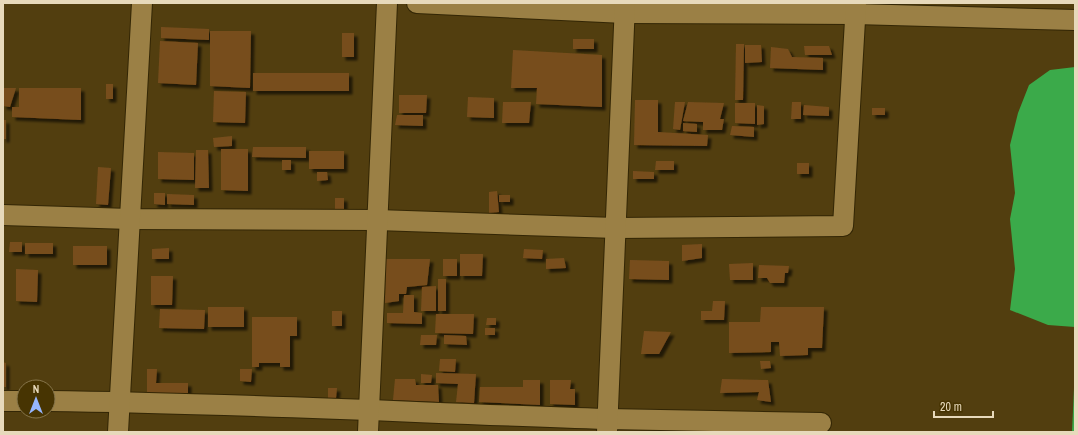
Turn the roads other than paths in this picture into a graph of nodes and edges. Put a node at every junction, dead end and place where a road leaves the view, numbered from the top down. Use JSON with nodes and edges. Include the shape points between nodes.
{"nodes":[{"id":1,"x":142,"y":3,"type":"edge"},
{"id":2,"x":387,"y":3,"type":"edge"},
{"id":3,"x":417,"y":3,"type":"edge"},
{"id":4,"x":625,"y":8,"type":"edge"},
{"id":5,"x":855,"y":9,"type":"edge"},
{"id":6,"x":1075,"y":20,"type":"edge"},
{"id":7,"x":3,"y":215,"type":"edge"},
{"id":8,"x":130,"y":219,"type":"junction"},
{"id":9,"x":377,"y":220,"type":"junction"},
{"id":10,"x":616,"y":228,"type":"junction"},
{"id":11,"x":3,"y":401,"type":"edge"},
{"id":12,"x":16,"y":401,"type":"edge"},
{"id":13,"x":56,"y":401,"type":"edge"},
{"id":14,"x":120,"y":402,"type":"junction"},
{"id":15,"x":369,"y":409,"type":"junction"},
{"id":16,"x":821,"y":423,"type":"dead end"},
{"id":17,"x":607,"y":425,"type":"edge"},
{"id":18,"x":118,"y":432,"type":"edge"},
{"id":19,"x":368,"y":432,"type":"edge"}],
"edges":[{"from":1,"to":8,"type":"street"},
{"from":2,"to":9,"type":"street"},
{"from":3,"to":4,"type":"street"},
{"from":4,"to":5,"type":"street"},
{"from":4,"to":10,"type":"street"},
{"from":5,"to":6,"type":"street"},
{"from":5,"to":10,"type":"street","via":[[843,226]]},
{"from":7,"to":8,"type":"street"},
{"from":8,"to":9,"type":"street"},
{"from":8,"to":14,"type":"street"},
{"from":9,"to":10,"type":"street"},
{"from":9,"to":15,"type":"street"},
{"from":10,"to":17,"type":"street"},
{"from":11,"to":12,"type":"street"},
{"from":13,"to":14,"type":"street"},
{"from":14,"to":15,"type":"street"},
{"from":14,"to":18,"type":"street"},
{"from":15,"to":17,"type":"street"},
{"from":15,"to":19,"type":"street"},
{"from":16,"to":17,"type":"street"}]}
